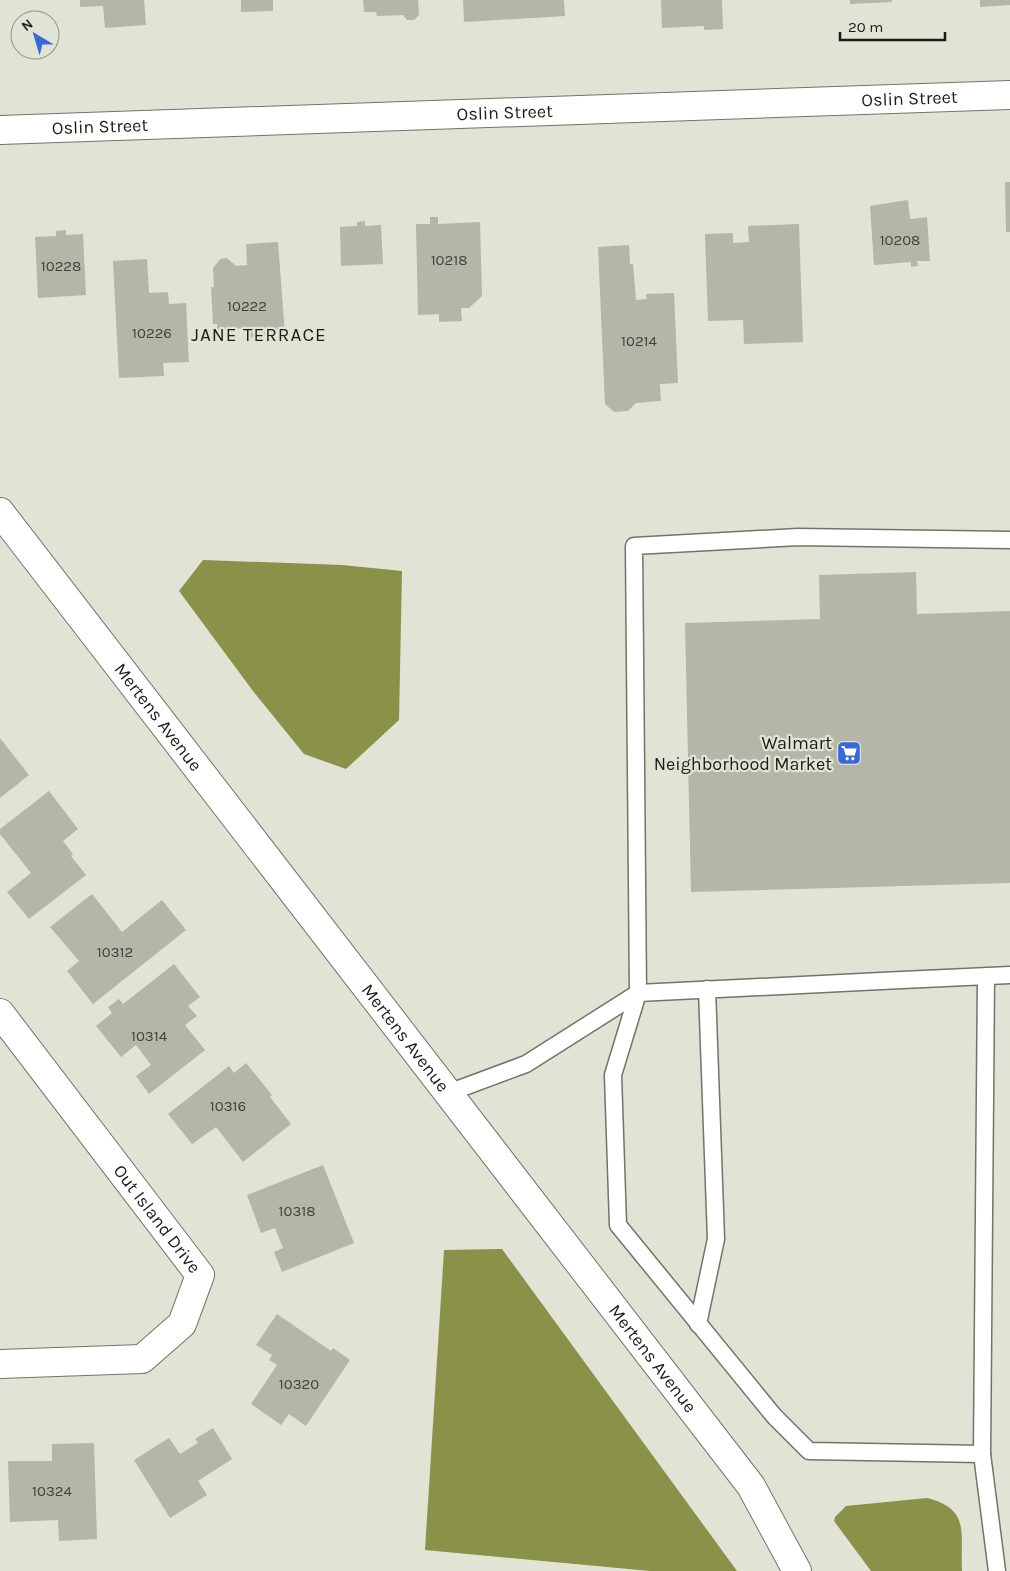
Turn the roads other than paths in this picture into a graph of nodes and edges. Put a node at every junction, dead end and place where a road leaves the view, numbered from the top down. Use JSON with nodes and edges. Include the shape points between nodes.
{"nodes":[{"id":1,"x":1010,"y":95,"type":"edge"},
{"id":2,"x":0,"y":130,"type":"edge"},
{"id":3,"x":0,"y":512,"type":"edge"},
{"id":4,"x":1010,"y":540,"type":"edge"},
{"id":5,"x":1010,"y":975,"type":"edge"},
{"id":6,"x":986,"y":976,"type":"junction"},
{"id":7,"x":708,"y":989,"type":"junction"},
{"id":8,"x":638,"y":993,"type":"junction"},
{"id":9,"x":0,"y":1013,"type":"edge"},
{"id":10,"x":448,"y":1093,"type":"junction"},
{"id":11,"x":698,"y":1324,"type":"junction"},
{"id":12,"x":0,"y":1364,"type":"edge"},
{"id":13,"x":982,"y":1454,"type":"junction"},
{"id":14,"x":797,"y":1571,"type":"edge"},
{"id":15,"x":998,"y":1571,"type":"edge"}],
"edges":[{"from":1,"to":2,"type":"street","name":"Oslin Street"},
{"from":3,"to":10,"type":"street","name":"Mertens Avenue"},
{"from":4,"to":8,"type":"lane","via":[[798,537],[634,546]]},
{"from":5,"to":6,"type":"lane"},
{"from":6,"to":7,"type":"lane"},
{"from":6,"to":13,"type":"lane"},
{"from":7,"to":8,"type":"lane"},
{"from":7,"to":11,"type":"lane","via":[[716,1239]]},
{"from":8,"to":10,"type":"lane","via":[[526,1064]]},
{"from":8,"to":11,"type":"lane","via":[[613,1074],[618,1225]]},
{"from":9,"to":12,"type":"street","name":"Out Island Drive","via":[[200,1276],[182,1324],[142,1359]]},
{"from":10,"to":14,"type":"street","name":"Mertens Avenue","via":[[751,1486]]},
{"from":11,"to":13,"type":"lane","via":[[774,1416],[809,1451]]},
{"from":13,"to":15,"type":"lane"}]}
